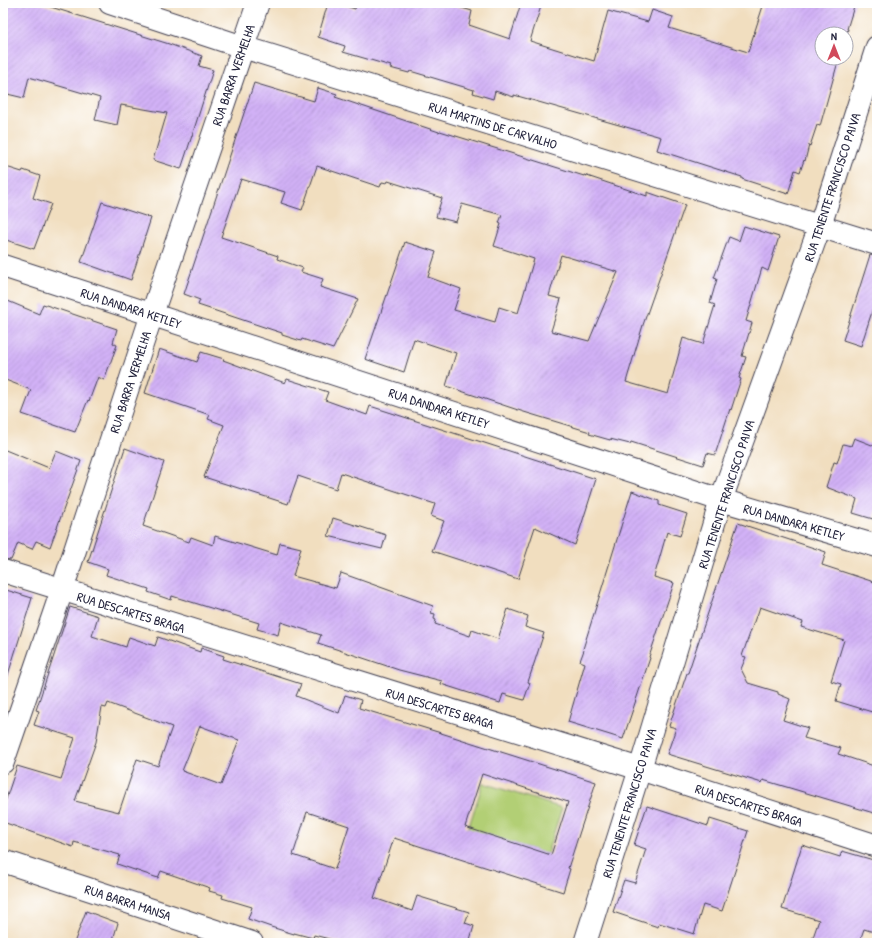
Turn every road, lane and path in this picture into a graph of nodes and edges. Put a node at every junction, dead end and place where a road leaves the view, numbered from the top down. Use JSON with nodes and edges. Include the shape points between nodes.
{"nodes":[{"id":1,"x":110,"y":3,"type":"edge"},
{"id":2,"x":258,"y":3,"type":"edge"},
{"id":3,"x":243,"y":47,"type":"junction"},
{"id":4,"x":877,"y":47,"type":"edge"},
{"id":5,"x":820,"y":226,"type":"junction"},
{"id":6,"x":877,"y":244,"type":"edge"},
{"id":7,"x":3,"y":266,"type":"edge"},
{"id":8,"x":152,"y":314,"type":"junction"},
{"id":9,"x":721,"y":500,"type":"junction"},
{"id":10,"x":877,"y":546,"type":"edge"},
{"id":11,"x":3,"y":571,"type":"edge"},
{"id":12,"x":62,"y":590,"type":"junction"},
{"id":13,"x":3,"y":762,"type":"edge"},
{"id":14,"x":640,"y":770,"type":"junction"},
{"id":15,"x":877,"y":846,"type":"edge"},
{"id":16,"x":3,"y":861,"type":"edge"},
{"id":17,"x":252,"y":943,"type":"edge"},
{"id":18,"x":584,"y":943,"type":"edge"}],
"edges":[{"from":1,"to":3,"type":"street","name":"RUA MARTINS DE CARVALHO"},
{"from":2,"to":3,"type":"street","name":"RUA BARRA VERMELHA"},
{"from":3,"to":5,"type":"street","name":"RUA MARTINS DE CARVALHO"},
{"from":3,"to":8,"type":"street","name":"RUA BARRA VERMELHA"},
{"from":4,"to":5,"type":"street","name":"RUA TENENTE FRANCISCO PAIVA"},
{"from":5,"to":6,"type":"street","name":"RUA MARTINS DE CARVALHO"},
{"from":5,"to":9,"type":"street","name":"RUA TENENTE FRANCISCO PAIVA"},
{"from":7,"to":8,"type":"street","name":"RUA DANDARA KETLEY"},
{"from":8,"to":9,"type":"street","name":"RUA DANDARA KETLEY"},
{"from":8,"to":12,"type":"street","name":"RUA BARRA VERMELHA"},
{"from":9,"to":10,"type":"street","name":"RUA DANDARA KETLEY"},
{"from":9,"to":14,"type":"street","name":"RUA TENENTE FRANCISCO PAIVA"},
{"from":11,"to":12,"type":"street","name":"RUA DESCARTES BRAGA"},
{"from":12,"to":13,"type":"street","name":"RUA BARRA VERMELHA"},
{"from":12,"to":14,"type":"street","name":"RUA DESCARTES BRAGA"},
{"from":14,"to":15,"type":"street","name":"RUA DESCARTES BRAGA"},
{"from":14,"to":18,"type":"street","name":"RUA TENENTE FRANCISCO PAIVA"},
{"from":16,"to":17,"type":"street","name":"RUA BARRA MANSA"}]}
